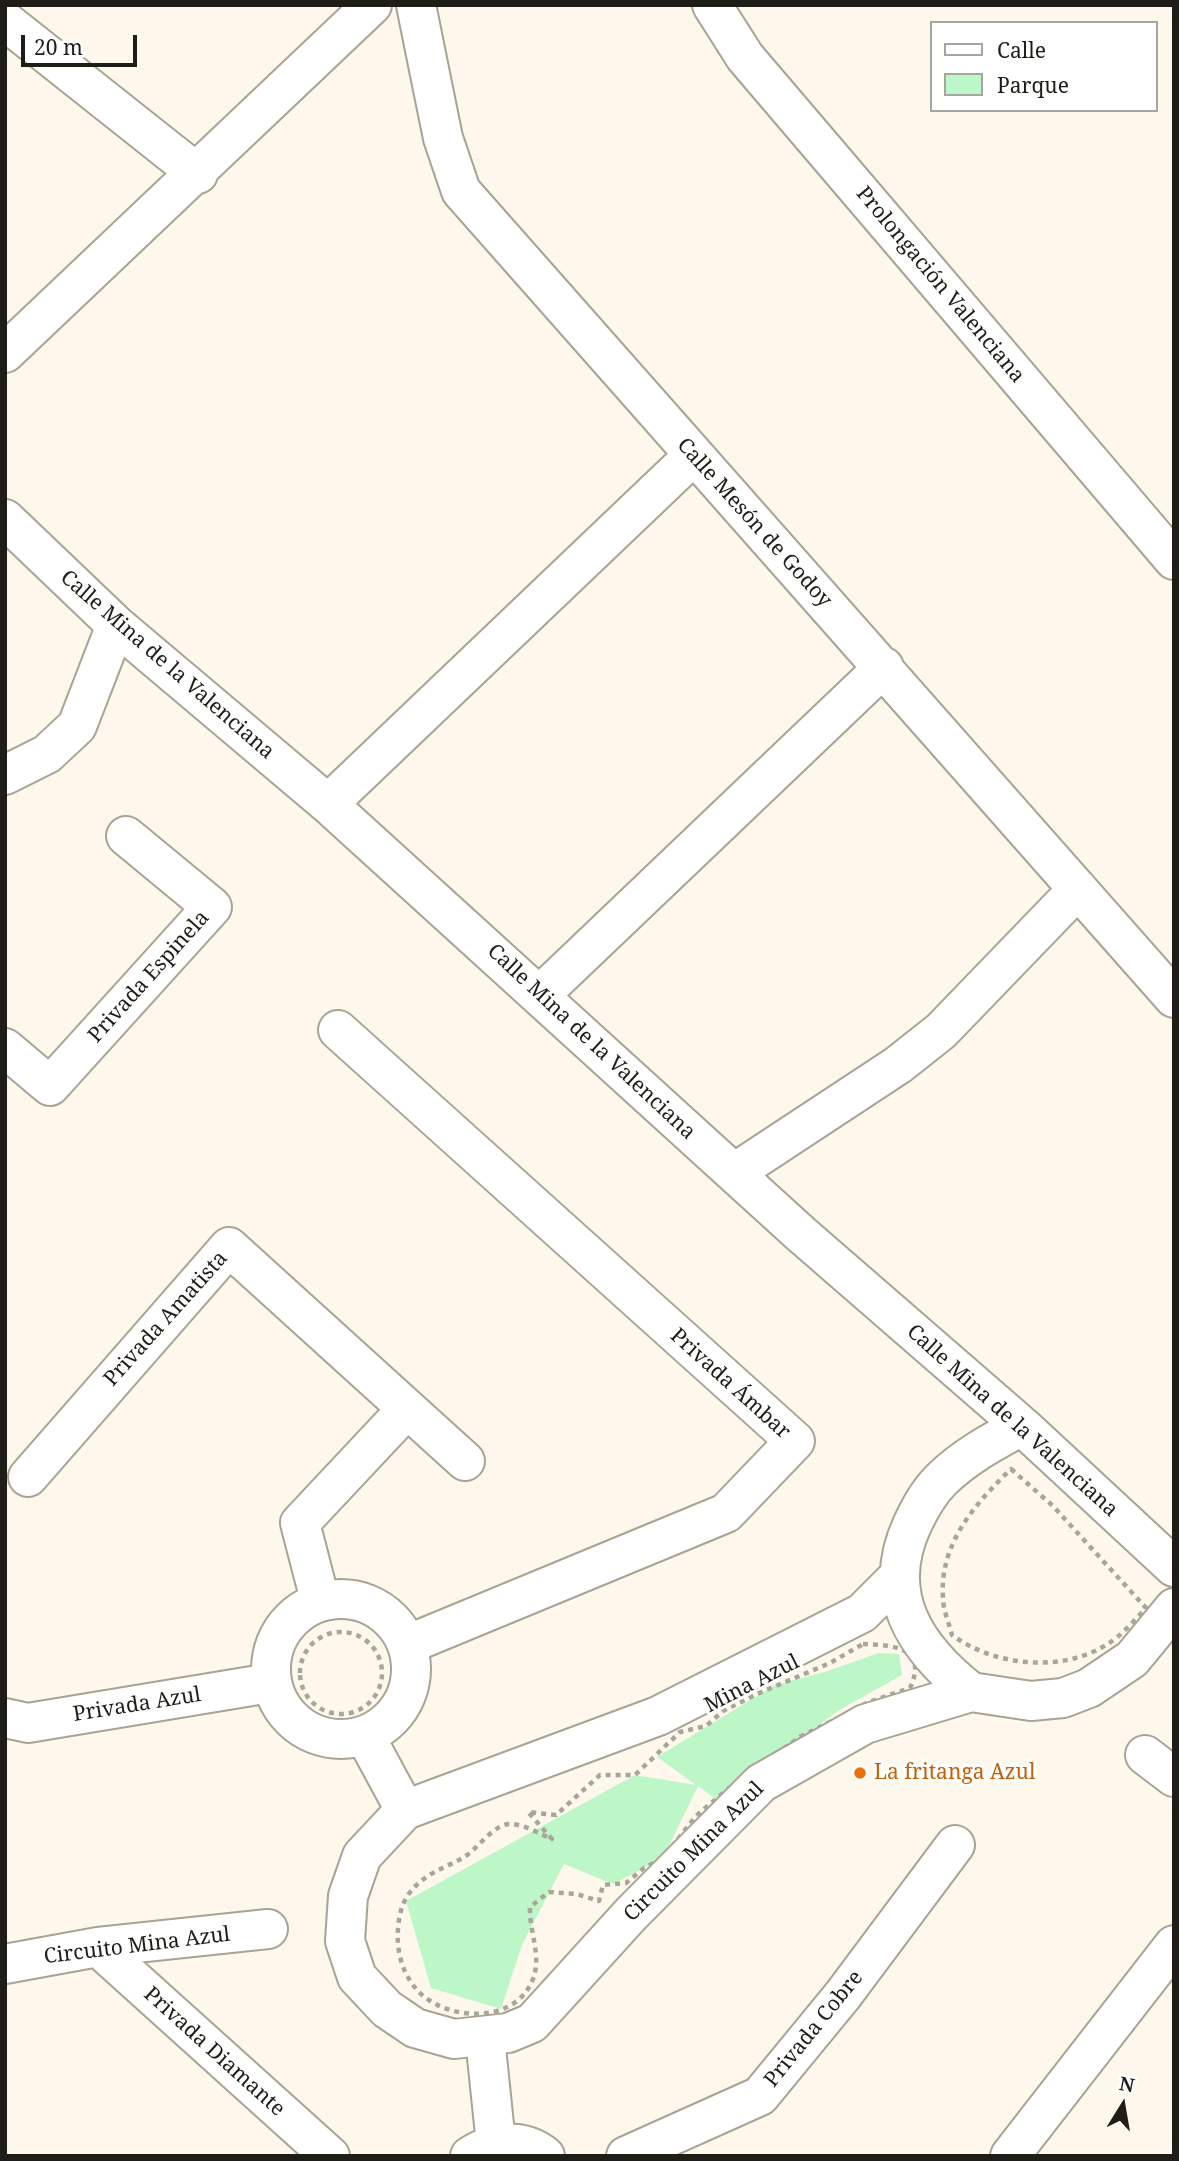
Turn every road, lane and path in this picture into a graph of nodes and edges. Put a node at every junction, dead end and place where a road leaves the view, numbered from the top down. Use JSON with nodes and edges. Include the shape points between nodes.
{"nodes":[{"id":1,"x":13,"y":5,"type":"edge"},
{"id":2,"x":372,"y":5,"type":"edge"},
{"id":3,"x":416,"y":5,"type":"edge"},
{"id":4,"x":712,"y":5,"type":"edge"},
{"id":5,"x":5,"y":12,"type":"edge"},
{"id":6,"x":5,"y":21,"type":"edge"},
{"id":7,"x":198,"y":174,"type":"junction"},
{"id":8,"x":5,"y":353,"type":"edge"},
{"id":9,"x":693,"y":456,"type":"junction"},
{"id":10,"x":6,"y":521,"type":"edge"},
{"id":11,"x":1174,"y":560,"type":"edge"},
{"id":12,"x":116,"y":625,"type":"junction"},
{"id":13,"x":884,"y":667,"type":"junction"},
{"id":14,"x":5,"y":775,"type":"edge"},
{"id":15,"x":328,"y":804,"type":"junction"},
{"id":16,"x":125,"y":836,"type":"dead end"},
{"id":17,"x":1078,"y":889,"type":"junction"},
{"id":18,"x":540,"y":995,"type":"junction"},
{"id":19,"x":1174,"y":998,"type":"edge"},
{"id":20,"x":338,"y":1030,"type":"dead end"},
{"id":21,"x":5,"y":1048,"type":"edge"},
{"id":22,"x":734,"y":1173,"type":"junction"},
{"id":23,"x":406,"y":1410,"type":"junction"},
{"id":24,"x":1022,"y":1426,"type":"junction"},
{"id":25,"x":465,"y":1461,"type":"dead end"},
{"id":26,"x":28,"y":1477,"type":"dead end"},
{"id":27,"x":1174,"y":1567,"type":"edge"},
{"id":28,"x":899,"y":1576,"type":"junction"},
{"id":29,"x":320,"y":1600,"type":"junction"},
{"id":30,"x":1160,"y":1608,"type":"edge"},
{"id":31,"x":409,"y":1644,"type":"junction"},
{"id":32,"x":270,"y":1683,"type":"junction"},
{"id":33,"x":971,"y":1692,"type":"junction"},
{"id":34,"x":335,"y":1714,"type":"joint"},
{"id":35,"x":5,"y":1718,"type":"edge"},
{"id":36,"x":365,"y":1736,"type":"junction"},
{"id":37,"x":405,"y":1810,"type":"junction"},
{"id":38,"x":955,"y":1844,"type":"dead end"},
{"id":39,"x":530,"y":1927,"type":"joint"},
{"id":40,"x":268,"y":1929,"type":"dead end"},
{"id":41,"x":1174,"y":1945,"type":"edge"},
{"id":42,"x":98,"y":1947,"type":"junction"},
{"id":43,"x":5,"y":1964,"type":"edge"},
{"id":44,"x":485,"y":2038,"type":"junction"},
{"id":45,"x":483,"y":2150,"type":"edge"},
{"id":46,"x":330,"y":2156,"type":"edge"},
{"id":47,"x":545,"y":2156,"type":"edge"},
{"id":48,"x":626,"y":2156,"type":"edge"},
{"id":49,"x":1010,"y":2156,"type":"edge"}],
"edges":[{"from":1,"to":5,"type":"street"},
{"from":2,"to":7,"type":"street"},
{"from":3,"to":9,"type":"street","name":"Calle Mesón de Godoy","via":[[443,138],[461,191]]},
{"from":4,"to":11,"type":"street","name":"Prolongación Valenciana","via":[[745,57]]},
{"from":6,"to":7,"type":"street"},
{"from":7,"to":8,"type":"street"},
{"from":9,"to":13,"type":"street","name":"Calle Mesón de Godoy"},
{"from":9,"to":15,"type":"street"},
{"from":10,"to":12,"type":"street","name":"Calle Mina de la Valenciana"},
{"from":12,"to":14,"type":"street","via":[[77,726],[47,754]]},
{"from":12,"to":15,"type":"street","name":"Calle Mina de la Valenciana"},
{"from":13,"to":17,"type":"street","name":"Calle Mesón de Godoy"},
{"from":13,"to":18,"type":"street"},
{"from":15,"to":18,"type":"street","name":"Calle Mina de la Valenciana"},
{"from":16,"to":21,"type":"street","name":"Privada Espinela","via":[[212,907],[50,1086]]},
{"from":17,"to":19,"type":"street","name":"Calle Mesón de Godoy"},
{"from":17,"to":22,"type":"street","via":[[941,1031],[898,1065]]},
{"from":18,"to":22,"type":"street","name":"Calle Mina de la Valenciana"},
{"from":20,"to":31,"type":"street","name":"Privada Ámbar","via":[[795,1441],[726,1513]]},
{"from":22,"to":24,"type":"street","name":"Calle Mina de la Valenciana"},
{"from":23,"to":25,"type":"street","name":"Privada Amatista"},
{"from":23,"to":26,"type":"street","name":"Privada Amatista","via":[[229,1247]]},
{"from":23,"to":29,"type":"street","via":[[300,1523]]},
{"from":24,"to":27,"type":"street","name":"Calle Mina de la Valenciana"},
{"from":24,"to":28,"type":"street","via":[[980,1449],[942,1479],[922,1503],[906,1538]]},
{"from":28,"to":33,"type":"street","via":[[910,1625],[948,1675]]},
{"from":28,"to":37,"type":"street","name":"Circuito Mina Azul","via":[[862,1613],[658,1716]]},
{"from":29,"to":31,"type":"street","via":[[373,1604]]},
{"from":29,"to":32,"type":"street","via":[[289,1618],[271,1648]]},
{"from":30,"to":30,"type":"path","via":[[1011,1468],[964,1522],[945,1557],[943,1599],[952,1635],[998,1656],[1064,1662],[1106,1645]]},
{"from":30,"to":33,"type":"street","name":"Circuito Mina Azul","via":[[1132,1659],[1090,1688],[1063,1698],[1031,1701]]},
{"from":31,"to":36,"type":"street","via":[[412,1682],[396,1716]]},
{"from":32,"to":35,"type":"street","name":"Privada Azul","via":[[28,1723]]},
{"from":32,"to":36,"type":"street","via":[[289,1718],[324,1738]]},
{"from":33,"to":44,"type":"street","name":"Circuito Mina Azul","via":[[865,1724],[761,1783],[532,2022]]},
{"from":34,"to":34,"type":"path","via":[[354,1712],[369,1703],[382,1680],[375,1650],[368,1641],[346,1633],[326,1635],[310,1645],[300,1668],[302,1684],[312,1701]]},
{"from":36,"to":37,"type":"street"},
{"from":37,"to":44,"type":"street","name":"Circuito Mina Azul","via":[[362,1856],[348,1896],[345,1941],[357,1977],[387,2009],[415,2028],[454,2039]]},
{"from":38,"to":48,"type":"street","name":"Privada Cobre","via":[[843,1995],[760,2096]]},
{"from":39,"to":39,"type":"path","name":"Mina Azul","via":[[538,1956],[532,1981],[514,2005],[486,2014],[458,2013],[420,1994],[404,1971],[397,1942],[399,1913],[411,1890],[434,1871],[476,1851],[499,1827],[512,1824],[552,1839],[528,1812],[556,1815],[600,1776],[635,1774],[680,1732],[706,1726],[746,1699],[863,1644],[895,1645],[913,1658],[910,1688],[869,1702],[800,1737],[696,1816],[663,1858],[626,1883],[603,1885],[599,1902],[577,1894],[549,1892],[530,1906]]},
{"from":40,"to":42,"type":"street","name":"Circuito Mina Azul"},
{"from":41,"to":49,"type":"street"},
{"from":42,"to":43,"type":"street","name":"Circuito Mina Azul"},
{"from":42,"to":46,"type":"street","name":"Privada Diamante"},
{"from":44,"to":45,"type":"street"},
{"from":45,"to":47,"type":"street","via":[[517,2144]]}]}
